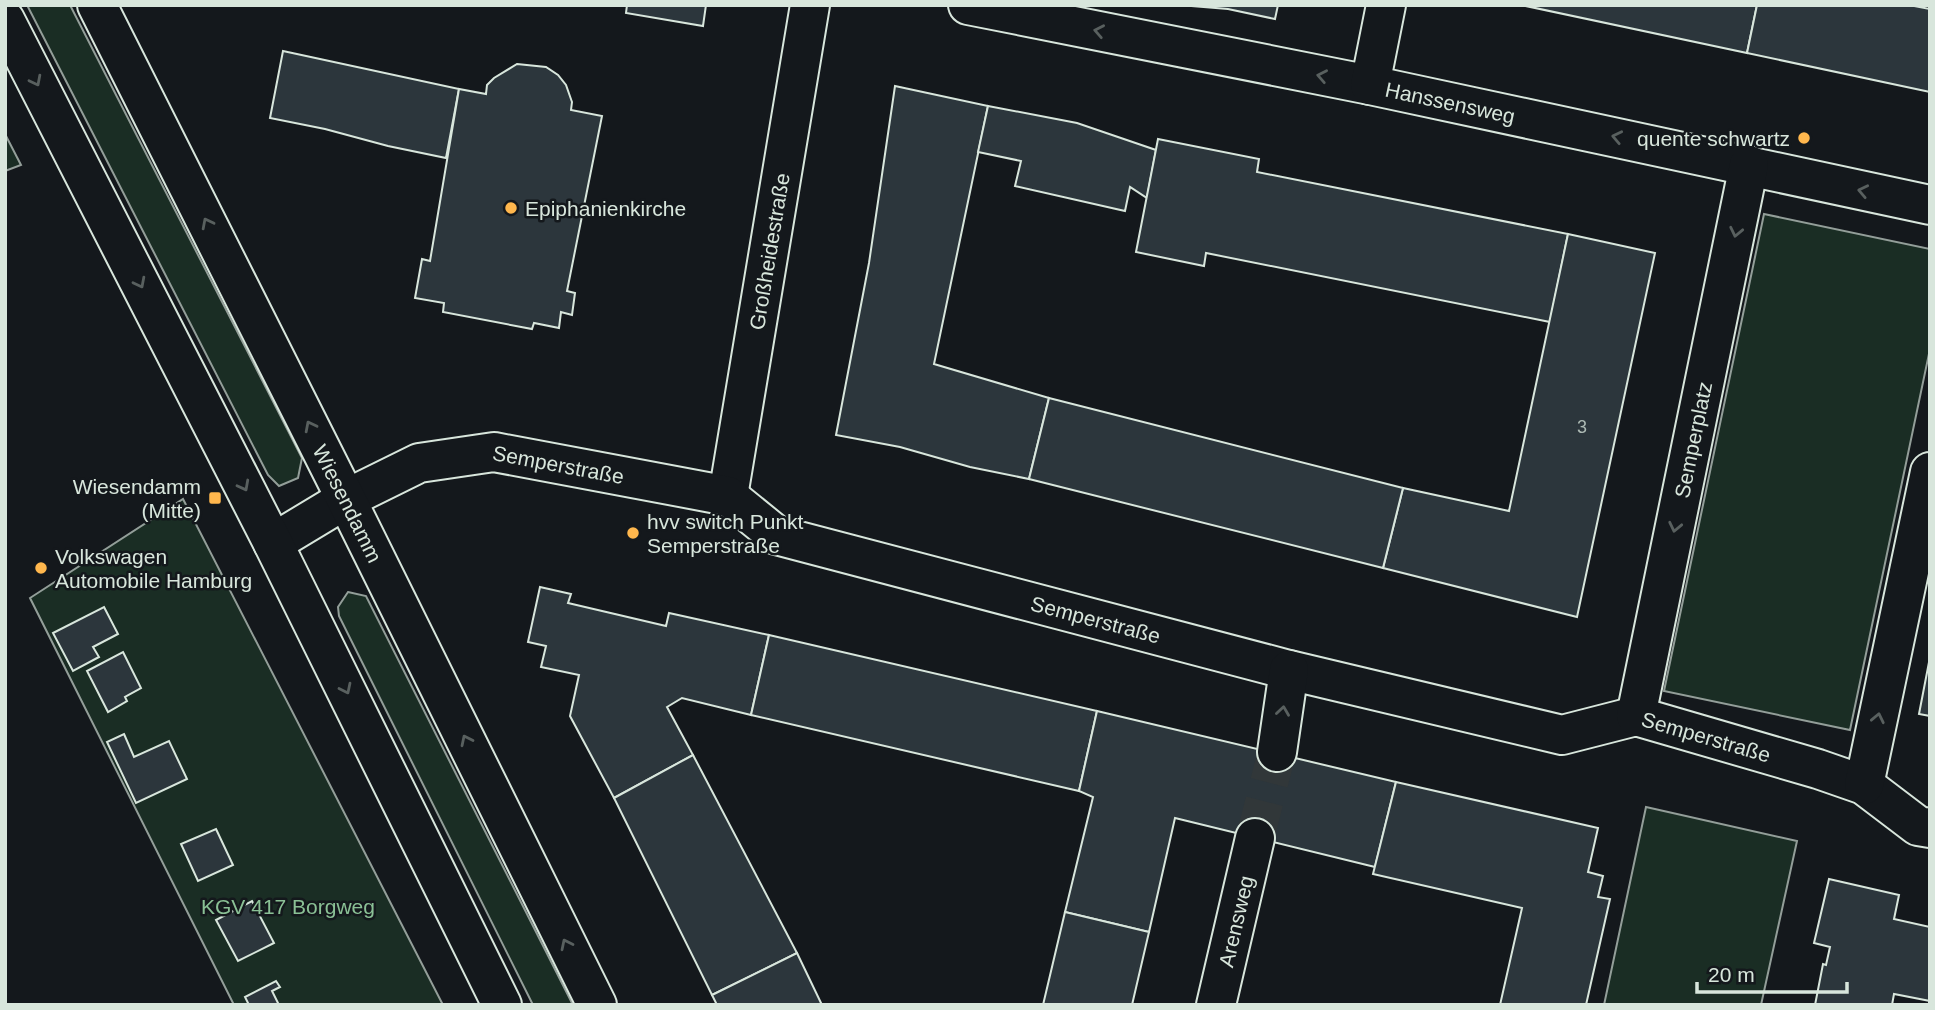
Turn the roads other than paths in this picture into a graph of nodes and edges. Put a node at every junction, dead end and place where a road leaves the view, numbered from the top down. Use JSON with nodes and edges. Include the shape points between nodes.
{"nodes":[{"id":1,"x":97,"y":5,"type":"edge"},
{"id":2,"x":810,"y":5,"type":"edge"},
{"id":3,"x":968,"y":5,"type":"edge"},
{"id":4,"x":1386,"y":5,"type":"edge"},
{"id":5,"x":5,"y":20,"type":"edge"},
{"id":6,"x":1370,"y":85,"type":"junction"},
{"id":7,"x":1749,"y":165,"type":"junction"},
{"id":8,"x":1930,"y":205,"type":"edge"},
{"id":9,"x":1930,"y":472,"type":"edge"},
{"id":10,"x":728,"y":496,"type":"junction"},
{"id":11,"x":346,"y":499,"type":"junction"},
{"id":12,"x":274,"y":543,"type":"junction"},
{"id":13,"x":1289,"y":670,"type":"junction"},
{"id":14,"x":1636,"y":716,"type":"junction"},
{"id":15,"x":1276,"y":752,"type":"tunnel mouth"},
{"id":16,"x":1864,"y":785,"type":"junction"},
{"id":17,"x":1930,"y":828,"type":"edge"},
{"id":18,"x":1255,"y":838,"type":"tunnel mouth"},
{"id":19,"x":502,"y":1005,"type":"edge"},
{"id":20,"x":597,"y":1005,"type":"edge"},
{"id":21,"x":1216,"y":1005,"type":"edge"}],
"edges":[{"from":11,"to":1,"type":"street","name":"Wiesendamm","one_way":true},
{"from":2,"to":10,"type":"street","name":"Großheidestraße"},
{"from":6,"to":3,"type":"street","name":"Hanssensweg","one_way":true},
{"from":4,"to":6,"type":"street"},
{"from":5,"to":12,"type":"street","one_way":true},
{"from":7,"to":6,"type":"street","name":"Hanssensweg","one_way":true},
{"from":8,"to":7,"type":"street","name":"Hanssensweg","one_way":true},
{"from":7,"to":14,"type":"street","name":"Semperplatz","one_way":true},
{"from":16,"to":9,"type":"street","one_way":true},
{"from":10,"to":11,"type":"street","name":"Semperstraße","via":[[494,452],[419,463]]},
{"from":10,"to":13,"type":"street","name":"Semperstraße","via":[[776,536]]},
{"from":11,"to":12,"type":"street","name":"Semperstraße"},
{"from":20,"to":11,"type":"street","name":"Wiesendamm","one_way":true},
{"from":12,"to":19,"type":"street","one_way":true},
{"from":13,"to":14,"type":"street","name":"Semperstraße","via":[[1562,735]]},
{"from":15,"to":13,"type":"street","one_way":true},
{"from":14,"to":16,"type":"street","name":"Semperstraße"},
{"from":16,"to":17,"type":"street","name":"Semperstraße","via":[[1918,825]]},
{"from":18,"to":21,"type":"street","name":"Arensweg"}]}
